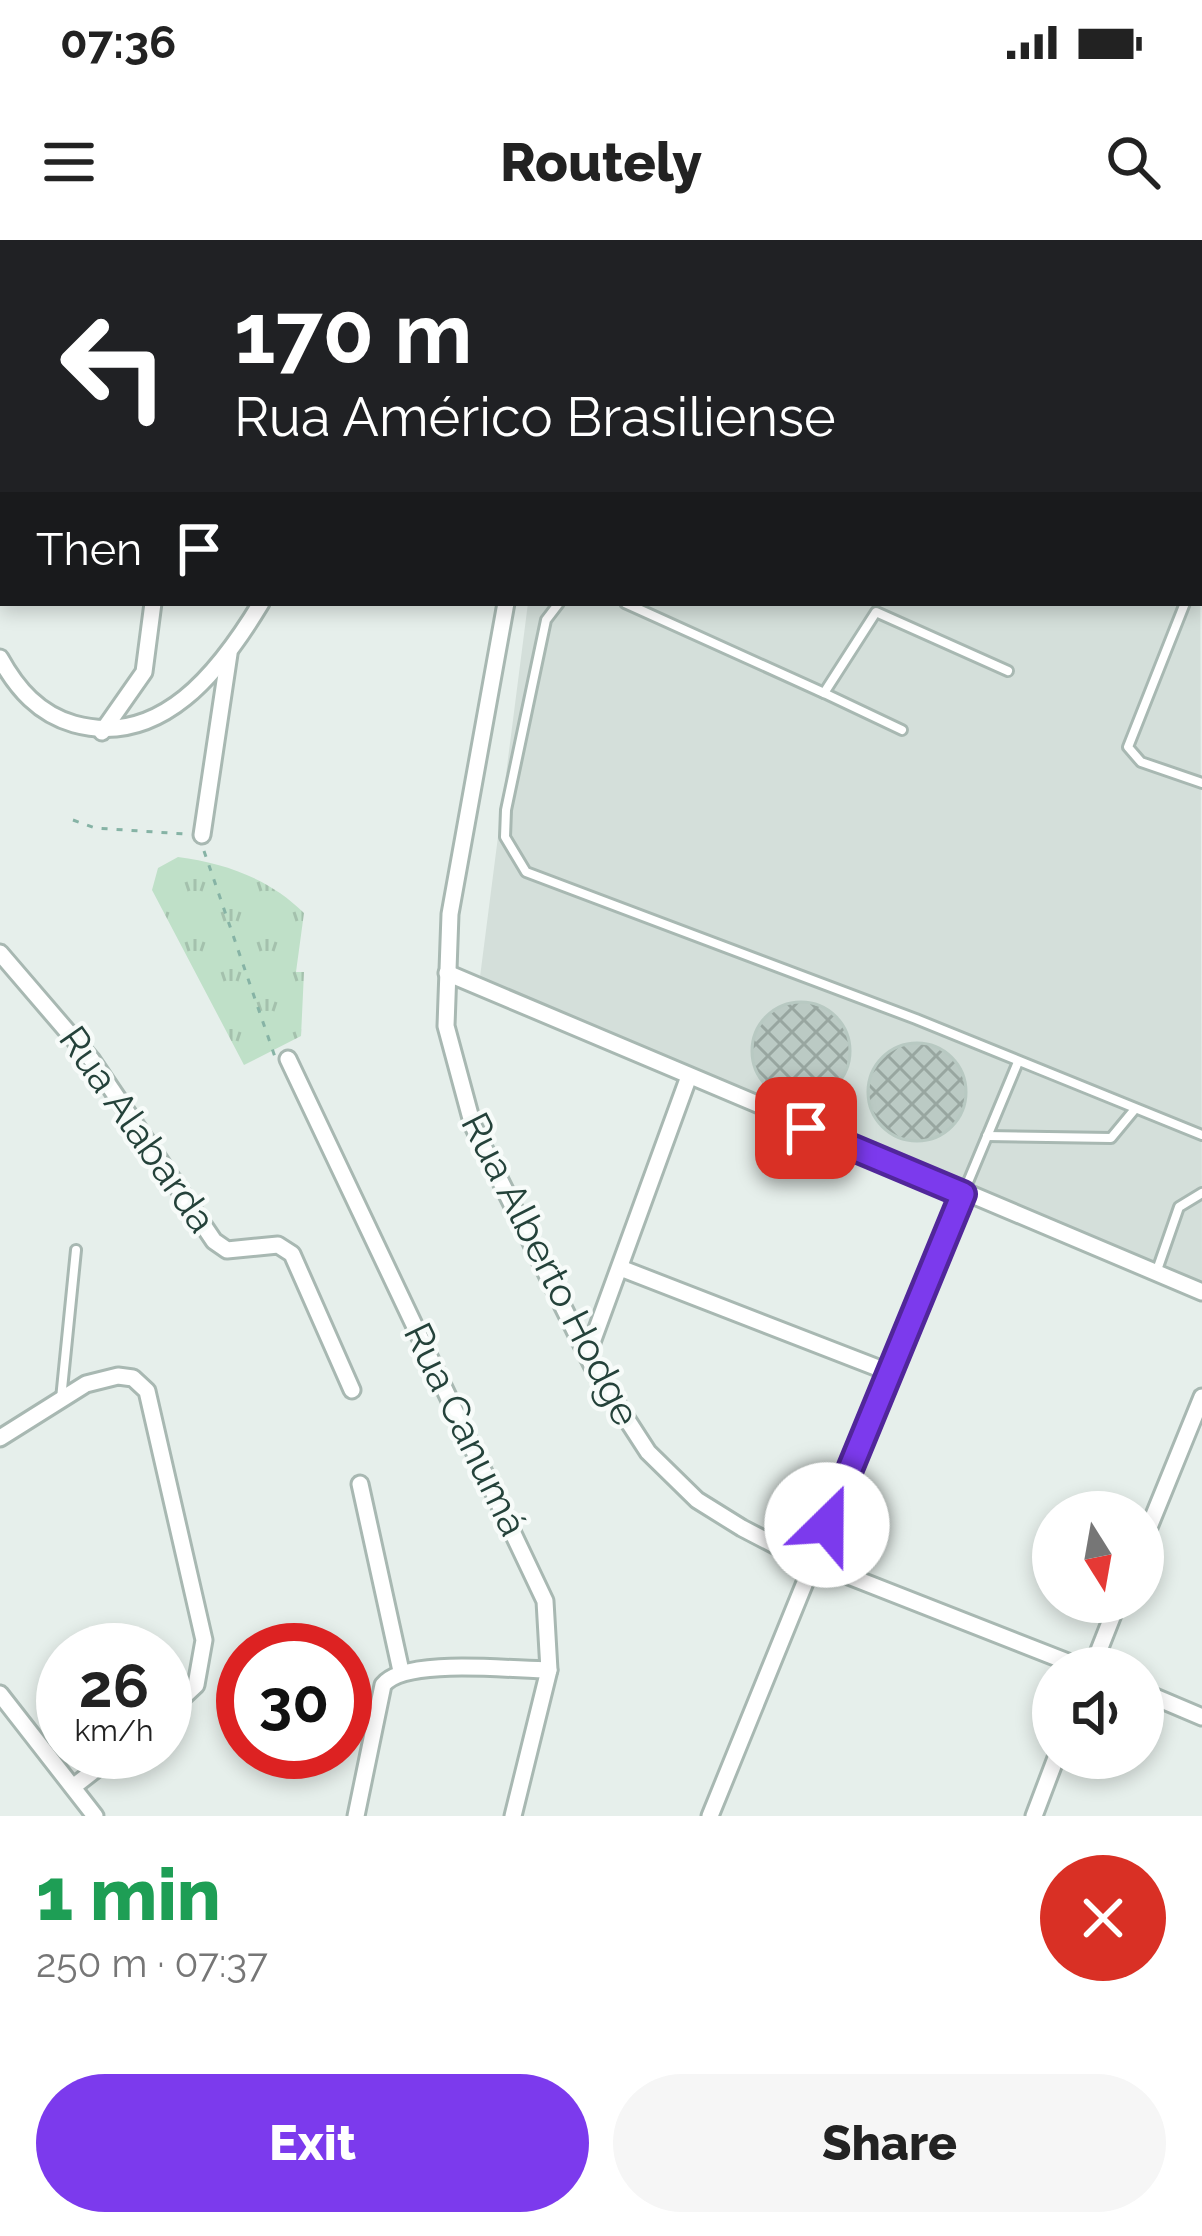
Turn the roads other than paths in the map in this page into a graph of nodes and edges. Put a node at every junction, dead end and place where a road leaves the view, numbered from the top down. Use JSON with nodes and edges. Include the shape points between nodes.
{"nodes":[{"id":1,"x":153,"y":606,"type":"edge"},
{"id":2,"x":259,"y":606,"type":"edge"},
{"id":3,"x":505,"y":606,"type":"edge"},
{"id":4,"x":557,"y":606,"type":"edge"},
{"id":5,"x":632,"y":606,"type":"edge"},
{"id":6,"x":1184,"y":606,"type":"edge"},
{"id":7,"x":879,"y":607,"type":"edge"},
{"id":8,"x":230,"y":652,"type":"junction"},
{"id":9,"x":0,"y":658,"type":"edge"},
{"id":10,"x":1008,"y":671,"type":"dead end"},
{"id":11,"x":824,"y":693,"type":"junction"},
{"id":12,"x":902,"y":730,"type":"dead end"},
{"id":13,"x":102,"y":732,"type":"junction"},
{"id":14,"x":1202,"y":783,"type":"edge"},
{"id":15,"x":202,"y":835,"type":"road end"},
{"id":16,"x":0,"y":953,"type":"edge"},
{"id":17,"x":447,"y":973,"type":"junction"},
{"id":18,"x":280,"y":1057,"type":"road end"},
{"id":19,"x":1018,"y":1062,"type":"junction"},
{"id":20,"x":688,"y":1079,"type":"junction"},
{"id":21,"x":1135,"y":1109,"type":"junction"},
{"id":22,"x":987,"y":1136,"type":"junction"},
{"id":23,"x":1202,"y":1136,"type":"edge"},
{"id":24,"x":1202,"y":1192,"type":"edge"},
{"id":25,"x":963,"y":1194,"type":"junction"},
{"id":26,"x":76,"y":1250,"type":"dead end"},
{"id":27,"x":623,"y":1269,"type":"junction"},
{"id":28,"x":1156,"y":1273,"type":"junction"},
{"id":29,"x":1202,"y":1292,"type":"edge"},
{"id":30,"x":587,"y":1356,"type":"junction"},
{"id":31,"x":891,"y":1373,"type":"junction"},
{"id":32,"x":352,"y":1390,"type":"dead end"},
{"id":33,"x":1202,"y":1397,"type":"edge"},
{"id":34,"x":61,"y":1400,"type":"junction"},
{"id":35,"x":0,"y":1438,"type":"edge"},
{"id":36,"x":360,"y":1484,"type":"dead end"},
{"id":37,"x":1164,"y":1491,"type":"edge"},
{"id":38,"x":812,"y":1561,"type":"junction"},
{"id":39,"x":1034,"y":1647,"type":"edge"},
{"id":40,"x":549,"y":1670,"type":"junction"},
{"id":41,"x":401,"y":1671,"type":"junction"},
{"id":42,"x":192,"y":1689,"type":"edge"},
{"id":43,"x":0,"y":1694,"type":"edge"},
{"id":44,"x":1164,"y":1701,"type":"edge"},
{"id":45,"x":1202,"y":1717,"type":"edge"},
{"id":46,"x":83,"y":1779,"type":"edge"},
{"id":47,"x":1048,"y":1779,"type":"edge"},
{"id":48,"x":73,"y":1787,"type":"junction"},
{"id":49,"x":94,"y":1816,"type":"edge"},
{"id":50,"x":356,"y":1816,"type":"edge"},
{"id":51,"x":513,"y":1816,"type":"edge"},
{"id":52,"x":710,"y":1816,"type":"edge"},
{"id":53,"x":1034,"y":1816,"type":"edge"}],
"edges":[{"from":1,"to":13,"type":"street","via":[[144,672]]},
{"from":2,"to":8,"type":"street"},
{"from":3,"to":17,"type":"street","name":"Rua Alberto Hodge","via":[[450,914]]},
{"from":4,"to":19,"type":"lane","via":[[546,620],[506,810],[505,836],[526,872]]},
{"from":5,"to":11,"type":"lane"},
{"from":6,"to":14,"type":"lane","via":[[1128,747],[1141,762]]},
{"from":7,"to":10,"type":"lane"},
{"from":7,"to":11,"type":"lane"},
{"from":8,"to":13,"type":"street","via":[[173,709],[146,725]]},
{"from":8,"to":15,"type":"street"},
{"from":9,"to":13,"type":"street","via":[[33,703]]},
{"from":11,"to":12,"type":"lane"},
{"from":16,"to":32,"type":"street","name":"Rua Alabarda","via":[[91,1059],[214,1241],[227,1250],[278,1245],[292,1254]]},
{"from":17,"to":20,"type":"street"},
{"from":17,"to":30,"type":"street","name":"Rua Alberto Hodge","via":[[446,1026],[473,1126]]},
{"from":18,"to":40,"type":"street","name":"Rua Canumá","via":[[535,1574],[549,1619]]},
{"from":19,"to":21,"type":"lane"},
{"from":19,"to":22,"type":"lane"},
{"from":20,"to":25,"type":"street"},
{"from":20,"to":27,"type":"street"},
{"from":21,"to":22,"type":"lane","via":[[1111,1138]]},
{"from":21,"to":23,"type":"lane"},
{"from":22,"to":25,"type":"lane"},
{"from":24,"to":28,"type":"lane","via":[[1179,1207]]},
{"from":25,"to":28,"type":"street"},
{"from":25,"to":31,"type":"street"},
{"from":26,"to":34,"type":"lane"},
{"from":27,"to":30,"type":"street"},
{"from":27,"to":31,"type":"street"},
{"from":28,"to":29,"type":"street"},
{"from":30,"to":38,"type":"street","name":"Rua Alberto Hodge","via":[[634,1436],[681,1485],[742,1528]]},
{"from":31,"to":38,"type":"street"},
{"from":33,"to":37,"type":"street"},
{"from":34,"to":35,"type":"street"},
{"from":34,"to":42,"type":"street","via":[[118,1376],[142,1383],[150,1400],[204,1640]]},
{"from":36,"to":41,"type":"street"},
{"from":38,"to":39,"type":"street","name":"Rua Alberto Hodge"},
{"from":38,"to":52,"type":"street"},
{"from":40,"to":41,"type":"street"},
{"from":40,"to":51,"type":"street","name":"Rua Canumá"},
{"from":41,"to":50,"type":"street","via":[[382,1685]]},
{"from":43,"to":48,"type":"street"},
{"from":44,"to":45,"type":"street"},
{"from":46,"to":48,"type":"street"},
{"from":47,"to":53,"type":"street"},
{"from":48,"to":49,"type":"street"}]}
